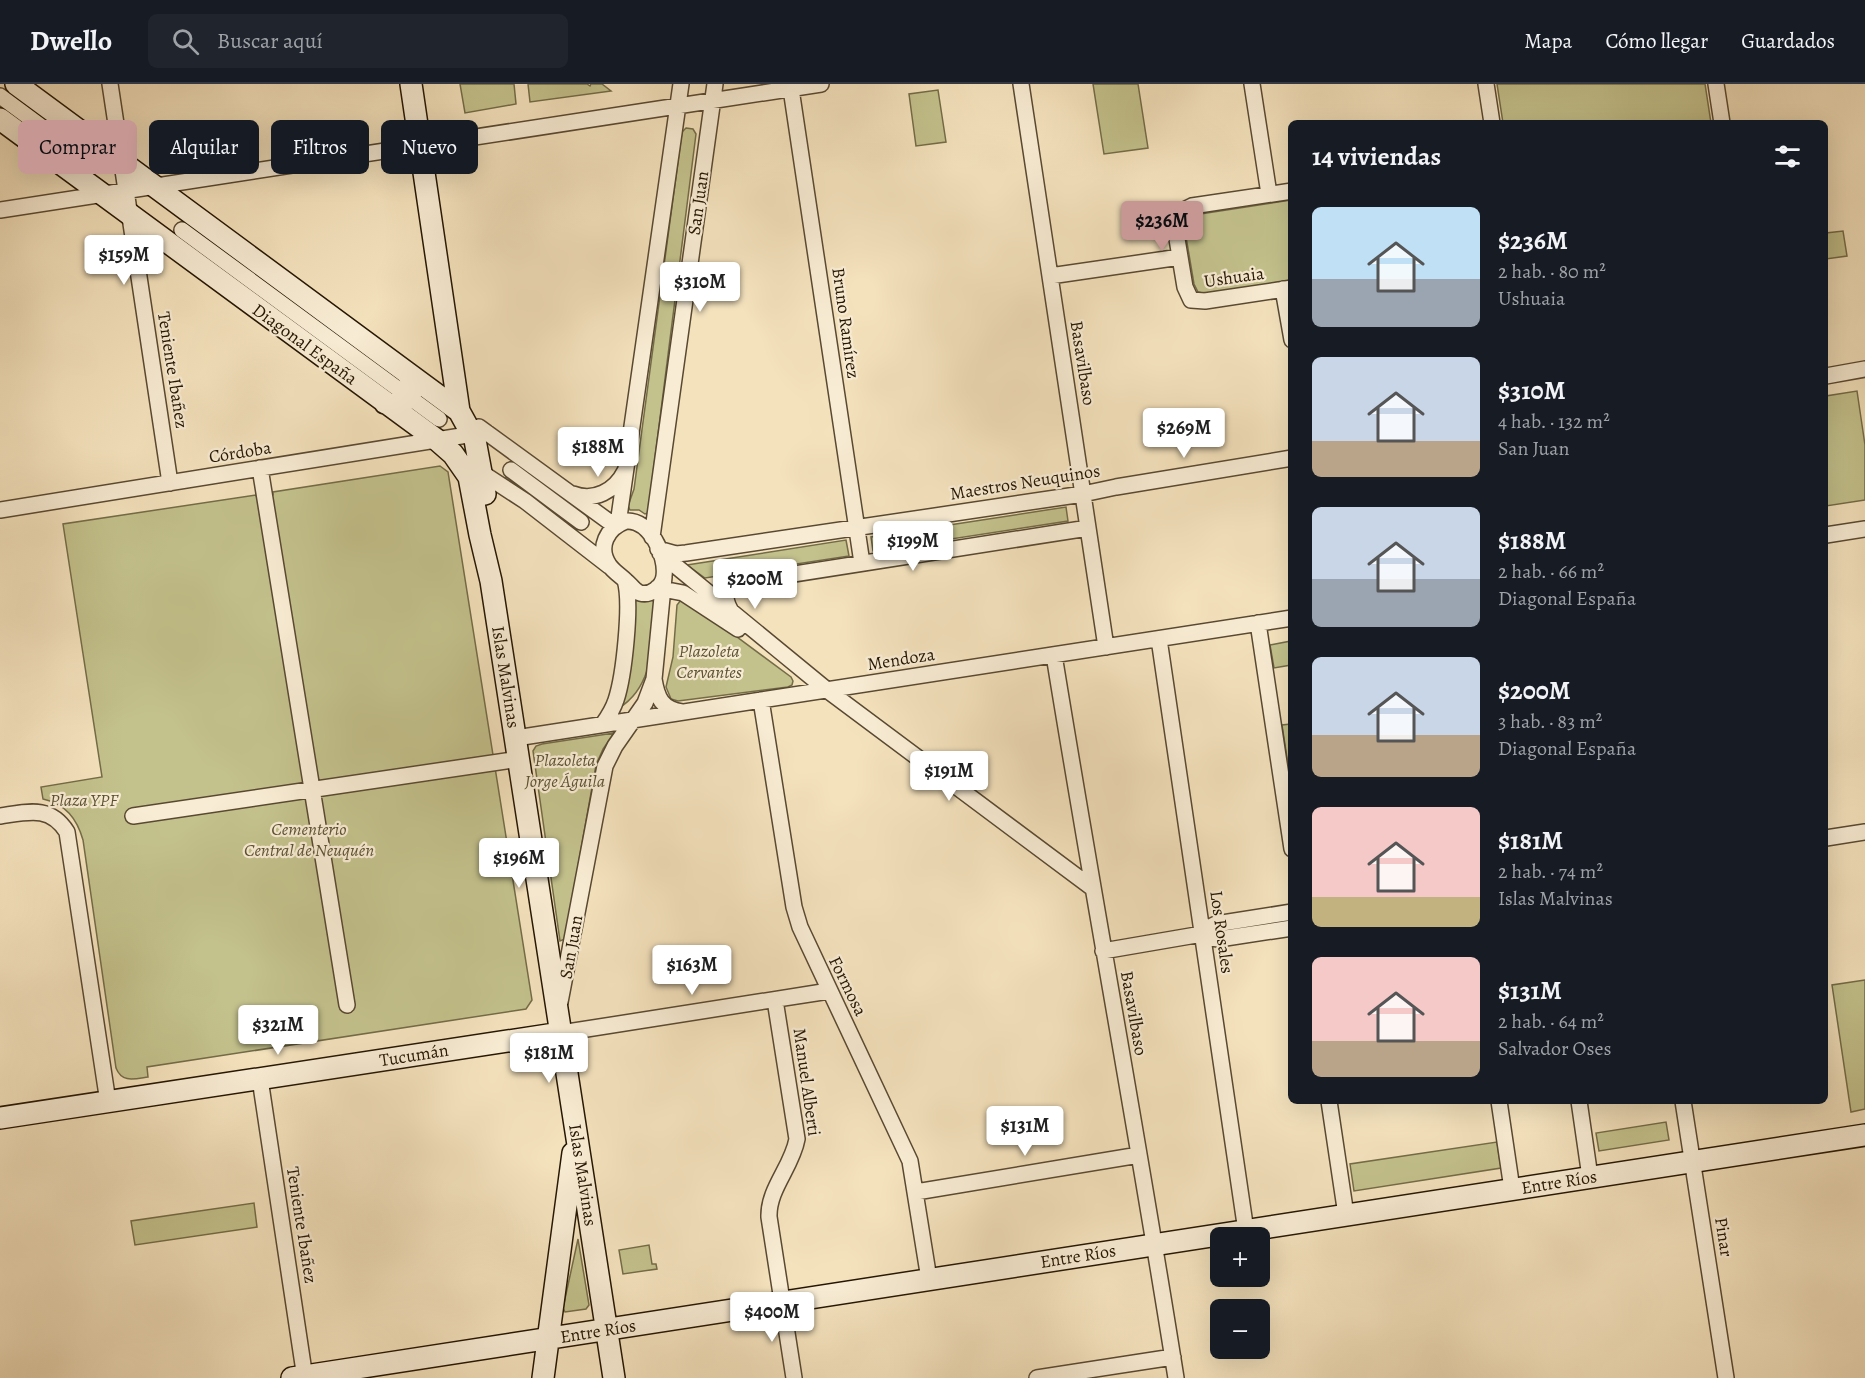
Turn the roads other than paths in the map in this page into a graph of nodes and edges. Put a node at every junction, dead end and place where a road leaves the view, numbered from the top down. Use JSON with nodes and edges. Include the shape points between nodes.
{"nodes":[{"id":1,"x":16,"y":84,"type":"edge"},
{"id":2,"x":110,"y":84,"type":"edge"},
{"id":3,"x":411,"y":84,"type":"edge"},
{"id":4,"x":681,"y":84,"type":"edge"},
{"id":5,"x":714,"y":84,"type":"edge"},
{"id":6,"x":821,"y":84,"type":"edge"},
{"id":7,"x":1021,"y":84,"type":"edge"},
{"id":8,"x":1252,"y":84,"type":"edge"},
{"id":9,"x":1486,"y":84,"type":"edge"},
{"id":10,"x":1716,"y":84,"type":"edge"},
{"id":11,"x":791,"y":89,"type":"junction"},
{"id":12,"x":0,"y":96,"type":"edge"},
{"id":13,"x":712,"y":101,"type":"junction"},
{"id":14,"x":677,"y":106,"type":"junction"},
{"id":15,"x":0,"y":119,"type":"edge"},
{"id":16,"x":33,"y":120,"type":"edge"},
{"id":17,"x":65,"y":120,"type":"edge"},
{"id":18,"x":116,"y":120,"type":"edge"},
{"id":19,"x":416,"y":120,"type":"edge"},
{"id":20,"x":1492,"y":120,"type":"edge"},
{"id":21,"x":1722,"y":120,"type":"edge"},
{"id":22,"x":18,"y":132,"type":"edge"},
{"id":23,"x":478,"y":138,"type":"edge"},
{"id":24,"x":381,"y":153,"type":"edge"},
{"id":25,"x":137,"y":173,"type":"edge"},
{"id":26,"x":75,"y":174,"type":"edge"},
{"id":27,"x":124,"y":174,"type":"edge"},
{"id":28,"x":424,"y":174,"type":"edge"},
{"id":29,"x":156,"y":187,"type":"junction"},
{"id":30,"x":126,"y":192,"type":"junction"},
{"id":31,"x":1288,"y":192,"type":"edge"},
{"id":32,"x":1269,"y":194,"type":"junction"},
{"id":33,"x":103,"y":195,"type":"junction"},
{"id":34,"x":0,"y":210,"type":"edge"},
{"id":35,"x":130,"y":214,"type":"junction"},
{"id":36,"x":177,"y":226,"type":"junction"},
{"id":37,"x":1180,"y":257,"type":"junction"},
{"id":38,"x":1050,"y":276,"type":"junction"},
{"id":39,"x":1287,"y":289,"type":"edge"},
{"id":40,"x":1865,"y":369,"type":"edge"},
{"id":41,"x":408,"y":374,"type":"junction"},
{"id":42,"x":1828,"y":375,"type":"edge"},
{"id":43,"x":409,"y":397,"type":"junction"},
{"id":44,"x":385,"y":403,"type":"junction"},
{"id":45,"x":459,"y":411,"type":"junction"},
{"id":46,"x":480,"y":434,"type":"junction"},
{"id":47,"x":443,"y":438,"type":"junction"},
{"id":48,"x":1288,"y":459,"type":"edge"},
{"id":49,"x":260,"y":468,"type":"junction"},
{"id":50,"x":626,"y":469,"type":"junction"},
{"id":51,"x":511,"y":470,"type":"dead end"},
{"id":52,"x":482,"y":472,"type":"junction"},
{"id":53,"x":170,"y":483,"type":"junction"},
{"id":54,"x":572,"y":494,"type":"junction"},
{"id":55,"x":1083,"y":494,"type":"junction"},
{"id":56,"x":0,"y":510,"type":"edge"},
{"id":57,"x":581,"y":522,"type":"dead end"},
{"id":58,"x":617,"y":525,"type":"junction"},
{"id":59,"x":856,"y":528,"type":"junction"},
{"id":60,"x":1088,"y":528,"type":"junction"},
{"id":61,"x":1865,"y":529,"type":"edge"},
{"id":62,"x":1828,"y":535,"type":"edge"},
{"id":63,"x":657,"y":546,"type":"junction"},
{"id":64,"x":862,"y":563,"type":"junction"},
{"id":65,"x":610,"y":567,"type":"junction"},
{"id":66,"x":625,"y":580,"type":"junction"},
{"id":67,"x":491,"y":581,"type":"junction"},
{"id":68,"x":662,"y":585,"type":"junction"},
{"id":69,"x":732,"y":613,"type":"junction"},
{"id":70,"x":1288,"y":619,"type":"edge"},
{"id":71,"x":1258,"y":623,"type":"junction"},
{"id":72,"x":1160,"y":639,"type":"junction"},
{"id":73,"x":1106,"y":647,"type":"junction"},
{"id":74,"x":1054,"y":655,"type":"junction"},
{"id":75,"x":654,"y":679,"type":"junction"},
{"id":76,"x":827,"y":690,"type":"junction"},
{"id":77,"x":761,"y":700,"type":"junction"},
{"id":78,"x":682,"y":712,"type":"junction"},
{"id":79,"x":632,"y":720,"type":"junction"},
{"id":80,"x":603,"y":724,"type":"junction"},
{"id":81,"x":517,"y":748,"type":"junction"},
{"id":82,"x":312,"y":789,"type":"junction"},
{"id":83,"x":0,"y":816,"type":"edge"},
{"id":84,"x":133,"y":816,"type":"dead end"},
{"id":85,"x":1288,"y":822,"type":"edge"},
{"id":86,"x":1865,"y":832,"type":"edge"},
{"id":87,"x":1828,"y":838,"type":"edge"},
{"id":88,"x":1091,"y":886,"type":"junction"},
{"id":89,"x":1288,"y":913,"type":"edge"},
{"id":90,"x":1288,"y":929,"type":"edge"},
{"id":91,"x":1202,"y":934,"type":"junction"},
{"id":92,"x":1103,"y":951,"type":"junction"},
{"id":93,"x":829,"y":991,"type":"junction"},
{"id":94,"x":775,"y":1000,"type":"junction"},
{"id":95,"x":347,"y":1005,"type":"dead end"},
{"id":96,"x":560,"y":1024,"type":"junction"},
{"id":97,"x":260,"y":1079,"type":"junction"},
{"id":98,"x":108,"y":1102,"type":"junction"},
{"id":99,"x":1329,"y":1104,"type":"edge"},
{"id":100,"x":1499,"y":1104,"type":"edge"},
{"id":101,"x":1579,"y":1104,"type":"edge"},
{"id":102,"x":1684,"y":1104,"type":"edge"},
{"id":103,"x":0,"y":1118,"type":"edge"},
{"id":104,"x":576,"y":1129,"type":"junction"},
{"id":105,"x":1865,"y":1135,"type":"edge"},
{"id":106,"x":1139,"y":1155,"type":"junction"},
{"id":107,"x":1693,"y":1161,"type":"junction"},
{"id":108,"x":1590,"y":1177,"type":"junction"},
{"id":109,"x":1512,"y":1189,"type":"junction"},
{"id":110,"x":916,"y":1192,"type":"junction"},
{"id":111,"x":1346,"y":1215,"type":"junction"},
{"id":112,"x":1245,"y":1227,"type":"edge"},
{"id":113,"x":1270,"y":1227,"type":"edge"},
{"id":114,"x":1210,"y":1237,"type":"edge"},
{"id":115,"x":1155,"y":1245,"type":"junction"},
{"id":116,"x":929,"y":1279,"type":"junction"},
{"id":117,"x":782,"y":1302,"type":"junction"},
{"id":118,"x":607,"y":1329,"type":"junction"},
{"id":119,"x":547,"y":1338,"type":"junction"},
{"id":120,"x":1173,"y":1357,"type":"junction"},
{"id":121,"x":300,"y":1377,"type":"edge"},
{"id":122,"x":543,"y":1378,"type":"edge"},
{"id":123,"x":614,"y":1378,"type":"edge"},
{"id":124,"x":794,"y":1378,"type":"edge"},
{"id":125,"x":1037,"y":1378,"type":"edge"},
{"id":126,"x":1176,"y":1378,"type":"edge"},
{"id":127,"x":1726,"y":1378,"type":"edge"}],
"edges":[{"from":1,"to":17,"type":"main road","name":"Diagonal España"},
{"from":2,"to":18,"type":"street","name":"Teniente Ibañez"},
{"from":3,"to":19,"type":"main road","name":"Islas Malvinas"},
{"from":4,"to":14,"type":"street","name":"San Juan"},
{"from":5,"to":13,"type":"street","name":"San Juan"},
{"from":6,"to":11,"type":"street"},
{"from":7,"to":38,"type":"street","name":"Basavilbaso"},
{"from":8,"to":32,"type":"street"},
{"from":9,"to":20,"type":"street"},
{"from":10,"to":21,"type":"street"},
{"from":11,"to":13,"type":"street"},
{"from":11,"to":59,"type":"street","name":"Bruno Ramírez"},
{"from":12,"to":16,"type":"street"},
{"from":13,"to":14,"type":"street"},
{"from":13,"to":63,"type":"street","name":"San Juan"},
{"from":14,"to":23,"type":"street"},
{"from":14,"to":50,"type":"street","name":"San Juan"},
{"from":15,"to":22,"type":"main road","name":"Diagonal España"},
{"from":24,"to":29,"type":"street"},
{"from":25,"to":29,"type":"main road","name":"Diagonal España"},
{"from":26,"to":33,"type":"main road","name":"Diagonal España"},
{"from":27,"to":30,"type":"street","name":"Teniente Ibañez"},
{"from":28,"to":45,"type":"main road","name":"Islas Malvinas"},
{"from":29,"to":30,"type":"street"},
{"from":29,"to":36,"type":"main road","name":"Diagonal España"},
{"from":30,"to":33,"type":"street"},
{"from":30,"to":35,"type":"street","name":"Teniente Ibañez"},
{"from":31,"to":32,"type":"street","name":"Ushuaia"},
{"from":32,"to":37,"type":"street","name":"Ushuaia","via":[[1183,209],[1175,223]]},
{"from":33,"to":34,"type":"street"},
{"from":33,"to":35,"type":"main road","name":"Diagonal España"},
{"from":35,"to":36,"type":"main road","name":"Diagonal España"},
{"from":35,"to":53,"type":"street","name":"Teniente Ibañez"},
{"from":36,"to":41,"type":"main road","name":"Diagonal España"},
{"from":36,"to":43,"type":"street"},
{"from":36,"to":44,"type":"main road","name":"Diagonal España"},
{"from":37,"to":38,"type":"street","name":"Ushuaia"},
{"from":37,"to":39,"type":"street","name":"Ushuaia","via":[[1191,300]]},
{"from":38,"to":55,"type":"street","name":"Basavilbaso"},
{"from":40,"to":42,"type":"street"},
{"from":41,"to":43,"type":"main road","via":[[412,383]]},
{"from":41,"to":45,"type":"main road","name":"Diagonal España"},
{"from":43,"to":44,"type":"main road","via":[[401,404]]},
{"from":43,"to":47,"type":"street"},
{"from":44,"to":47,"type":"main road","name":"Diagonal España"},
{"from":45,"to":46,"type":"main road","name":"Islas Malvinas"},
{"from":46,"to":47,"type":"street","name":"Córdoba"},
{"from":46,"to":52,"type":"main road","name":"Islas Malvinas"},
{"from":46,"to":54,"type":"street","name":"Diagonal España"},
{"from":47,"to":49,"type":"street","name":"Córdoba"},
{"from":47,"to":52,"type":"street","name":"Diagonal España"},
{"from":47,"to":67,"type":"main road","name":"Islas Malvinas","via":[[469,477]]},
{"from":48,"to":55,"type":"street","name":"Maestros Neuquinos"},
{"from":49,"to":53,"type":"street","name":"Córdoba"},
{"from":49,"to":82,"type":"street"},
{"from":50,"to":54,"type":"street","via":[[618,484],[602,494]]},
{"from":50,"to":58,"type":"street","name":"San Juan"},
{"from":51,"to":57,"type":"street"},
{"from":52,"to":65,"type":"street","name":"Diagonal España"},
{"from":52,"to":67,"type":"main road","name":"Islas Malvinas","via":[[491,531]]},
{"from":53,"to":56,"type":"street","name":"Córdoba"},
{"from":54,"to":58,"type":"street","name":"Diagonal España"},
{"from":55,"to":59,"type":"street","name":"Maestros Neuquinos"},
{"from":55,"to":60,"type":"street","name":"Basavilbaso"},
{"from":58,"to":63,"type":"street","name":"Diagonal España","via":[[636,522],[648,530]]},
{"from":58,"to":65,"type":"street","via":[[608,532],[604,543]]},
{"from":59,"to":63,"type":"street","name":"Maestros Neuquinos","via":[[676,554]]},
{"from":59,"to":64,"type":"street","name":"Bruno Ramírez"},
{"from":60,"to":64,"type":"street"},
{"from":60,"to":73,"type":"street","name":"Basavilbaso"},
{"from":61,"to":62,"type":"street"},
{"from":63,"to":68,"type":"street","via":[[663,562]]},
{"from":63,"to":69,"type":"street","name":"Diagonal España"},
{"from":64,"to":69,"type":"street","via":[[736,584],[726,593]]},
{"from":65,"to":66,"type":"street","name":"Diagonal España"},
{"from":66,"to":68,"type":"street","name":"Diagonal España","via":[[642,594]]},
{"from":66,"to":80,"type":"street","via":[[628,604],[620,680],[614,706]]},
{"from":67,"to":81,"type":"main road","name":"Islas Malvinas"},
{"from":68,"to":75,"type":"street","name":"San Juan"},
{"from":68,"to":76,"type":"street","name":"Diagonal España","via":[[690,597]]},
{"from":69,"to":76,"type":"street","name":"Diagonal España"},
{"from":70,"to":71,"type":"street","name":"Mendoza"},
{"from":71,"to":72,"type":"street","name":"Mendoza"},
{"from":71,"to":85,"type":"street"},
{"from":72,"to":73,"type":"street","name":"Mendoza"},
{"from":72,"to":91,"type":"street","name":"Los Rosales"},
{"from":73,"to":74,"type":"street","name":"Mendoza"},
{"from":74,"to":76,"type":"street","name":"Mendoza"},
{"from":74,"to":88,"type":"street","name":"Basavilbaso"},
{"from":75,"to":78,"type":"street","name":"San Juan","via":[[661,703],[672,711]]},
{"from":75,"to":79,"type":"street","name":"San Juan","via":[[645,703]]},
{"from":76,"to":77,"type":"street","name":"Mendoza"},
{"from":76,"to":88,"type":"street","name":"Diagonal España"},
{"from":77,"to":78,"type":"street","name":"Mendoza"},
{"from":77,"to":93,"type":"street","name":"Formosa","via":[[796,916]]},
{"from":78,"to":79,"type":"street","name":"Mendoza"},
{"from":79,"to":80,"type":"street","name":"Mendoza"},
{"from":79,"to":96,"type":"street","name":"San Juan","via":[[610,754],[601,779]]},
{"from":80,"to":81,"type":"street","name":"Mendoza"},
{"from":81,"to":82,"type":"street","name":"Mendoza"},
{"from":81,"to":96,"type":"main road","name":"Islas Malvinas"},
{"from":82,"to":84,"type":"street","name":"Mendoza"},
{"from":82,"to":95,"type":"street"},
{"from":83,"to":98,"type":"street","via":[[38,812],[62,824],[70,841]]},
{"from":86,"to":87,"type":"street"},
{"from":88,"to":92,"type":"street","name":"Basavilbaso"},
{"from":89,"to":91,"type":"street","via":[[1216,924]]},
{"from":90,"to":91,"type":"street","via":[[1219,939]]},
{"from":91,"to":92,"type":"street"},
{"from":91,"to":112,"type":"street","name":"Los Rosales"},
{"from":92,"to":106,"type":"street","name":"Basavilbaso"},
{"from":93,"to":94,"type":"street","name":"Tucumán"},
{"from":93,"to":110,"type":"street","name":"Formosa","via":[[910,1161]]},
{"from":94,"to":96,"type":"street","name":"Tucumán"},
{"from":94,"to":117,"type":"street","name":"Manuel Alberti","via":[[797,1139],[769,1206]]},
{"from":96,"to":97,"type":"main road","name":"Tucumán"},
{"from":96,"to":104,"type":"main road","name":"Islas Malvinas"},
{"from":97,"to":98,"type":"main road","name":"Tucumán"},
{"from":97,"to":121,"type":"street","name":"Teniente Ibañez"},
{"from":98,"to":103,"type":"main road","name":"Tucumán"},
{"from":99,"to":111,"type":"street"},
{"from":100,"to":109,"type":"street"},
{"from":101,"to":108,"type":"street"},
{"from":102,"to":107,"type":"street","name":"Pinar"},
{"from":104,"to":118,"type":"main road","name":"Islas Malvinas"},
{"from":104,"to":119,"type":"main road"},
{"from":105,"to":107,"type":"main road","name":"Entre Ríos"},
{"from":106,"to":110,"type":"street"},
{"from":106,"to":115,"type":"street","name":"Basavilbaso"},
{"from":107,"to":108,"type":"main road","name":"Entre Ríos"},
{"from":107,"to":127,"type":"street","name":"Pinar"},
{"from":108,"to":109,"type":"main road","name":"Entre Ríos"},
{"from":109,"to":111,"type":"main road","name":"Entre Ríos"},
{"from":110,"to":116,"type":"street","name":"Formosa"},
{"from":111,"to":113,"type":"main road","name":"Entre Ríos"},
{"from":114,"to":115,"type":"main road","name":"Entre Ríos"},
{"from":115,"to":116,"type":"main road","name":"Entre Ríos"},
{"from":115,"to":120,"type":"street","name":"Basavilbaso"},
{"from":116,"to":117,"type":"main road","name":"Entre Ríos"},
{"from":117,"to":118,"type":"main road","name":"Entre Ríos"},
{"from":117,"to":124,"type":"street","name":"Manuel Alberti"},
{"from":118,"to":119,"type":"main road","name":"Entre Ríos"},
{"from":118,"to":123,"type":"main road","name":"Islas Malvinas"},
{"from":119,"to":121,"type":"main road","name":"Entre Ríos"},
{"from":119,"to":122,"type":"main road"},
{"from":120,"to":125,"type":"street"},
{"from":120,"to":126,"type":"street","name":"Basavilbaso"}]}
